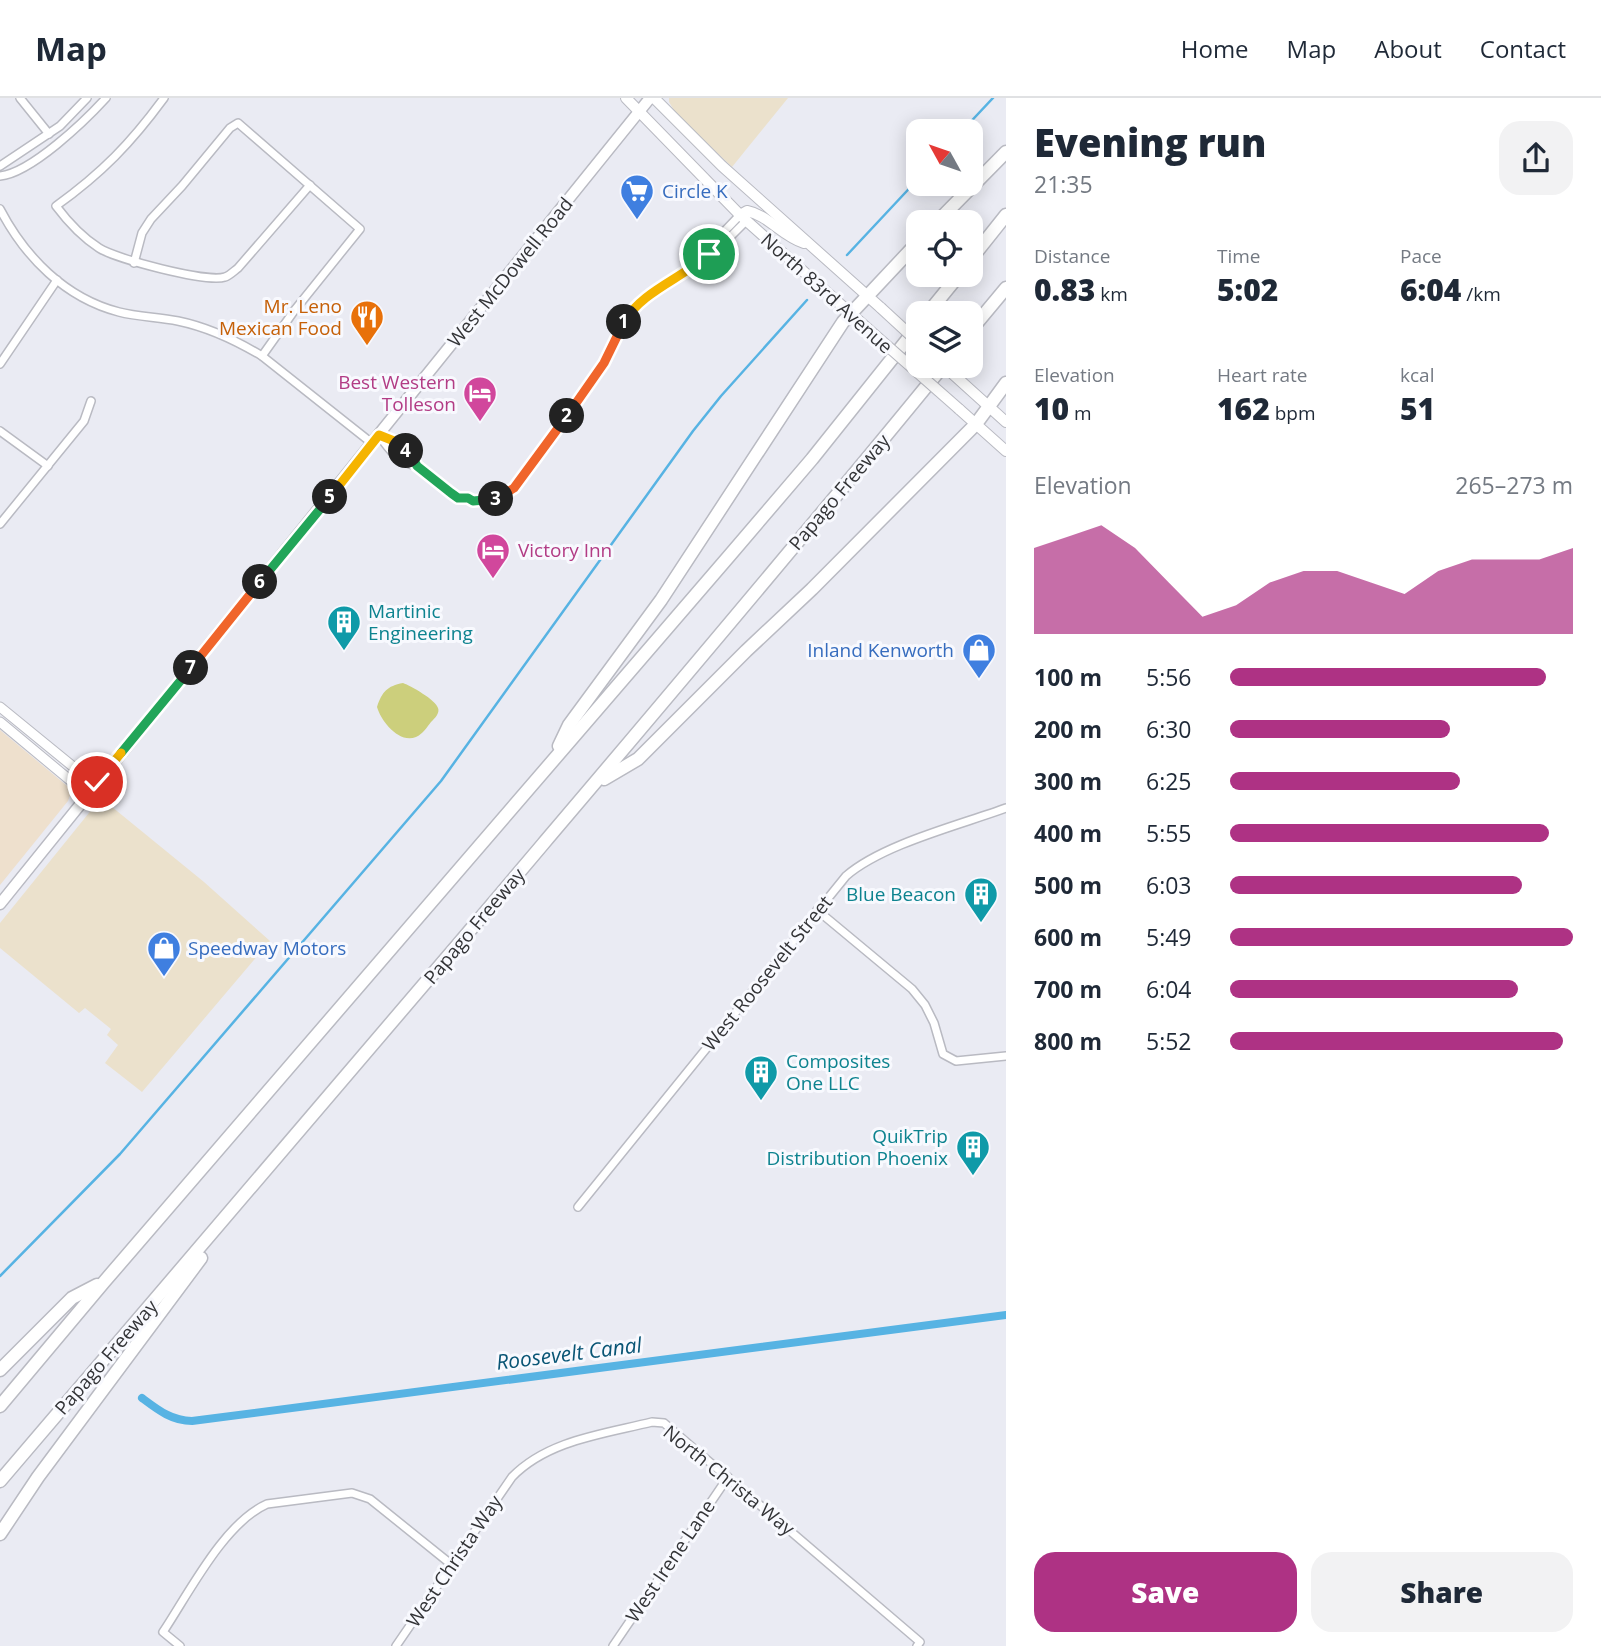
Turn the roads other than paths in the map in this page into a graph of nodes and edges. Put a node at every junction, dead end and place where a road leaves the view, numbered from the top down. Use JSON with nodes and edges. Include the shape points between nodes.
{"nodes":[{"id":1,"x":20,"y":98,"type":"edge"},
{"id":2,"x":87,"y":98,"type":"edge"},
{"id":3,"x":106,"y":98,"type":"edge"},
{"id":4,"x":152,"y":98,"type":"edge"},
{"id":5,"x":626,"y":98,"type":"edge"},
{"id":6,"x":652,"y":98,"type":"edge"},
{"id":7,"x":162,"y":101,"type":"edge"},
{"id":8,"x":639,"y":111,"type":"junction"},
{"id":9,"x":49,"y":134,"type":"junction"},
{"id":10,"x":1006,"y":152,"type":"edge"},
{"id":11,"x":0,"y":166,"type":"edge"},
{"id":12,"x":0,"y":176,"type":"edge"},
{"id":13,"x":310,"y":185,"type":"junction"},
{"id":14,"x":0,"y":209,"type":"edge"},
{"id":15,"x":949,"y":210,"type":"edge"},
{"id":16,"x":1006,"y":215,"type":"edge"},
{"id":17,"x":743,"y":218,"type":"junction"},
{"id":18,"x":808,"y":244,"type":"junction"},
{"id":19,"x":983,"y":244,"type":"edge"},
{"id":20,"x":906,"y":254,"type":"edge"},
{"id":21,"x":134,"y":263,"type":"junction"},
{"id":22,"x":57,"y":280,"type":"junction"},
{"id":23,"x":949,"y":287,"type":"edge"},
{"id":24,"x":1006,"y":288,"type":"edge"},
{"id":25,"x":866,"y":295,"type":"junction"},
{"id":26,"x":937,"y":301,"type":"edge"},
{"id":27,"x":850,"y":313,"type":"junction"},
{"id":28,"x":983,"y":316,"type":"edge"},
{"id":29,"x":906,"y":330,"type":"edge"},
{"id":30,"x":906,"y":341,"type":"edge"},
{"id":31,"x":262,"y":356,"type":"junction"},
{"id":32,"x":0,"y":364,"type":"edge"},
{"id":33,"x":934,"y":378,"type":"edge"},
{"id":34,"x":957,"y":378,"type":"edge"},
{"id":35,"x":1006,"y":383,"type":"edge"},
{"id":36,"x":91,"y":401,"type":"dead end"},
{"id":37,"x":989,"y":407,"type":"junction"},
{"id":38,"x":1006,"y":422,"type":"edge"},
{"id":39,"x":976,"y":424,"type":"junction"},
{"id":40,"x":0,"y":431,"type":"edge"},
{"id":41,"x":376,"y":440,"type":"junction"},
{"id":42,"x":1006,"y":451,"type":"edge"},
{"id":43,"x":48,"y":466,"type":"junction"},
{"id":44,"x":0,"y":524,"type":"edge"},
{"id":45,"x":0,"y":707,"type":"edge"},
{"id":46,"x":0,"y":722,"type":"edge"},
{"id":47,"x":552,"y":762,"type":"junction"},
{"id":48,"x":594,"y":784,"type":"junction"},
{"id":49,"x":92,"y":789,"type":"junction"},
{"id":50,"x":1006,"y":808,"type":"edge"},
{"id":51,"x":0,"y":904,"type":"edge"},
{"id":52,"x":817,"y":910,"type":"junction"},
{"id":53,"x":1006,"y":1056,"type":"edge"},
{"id":54,"x":244,"y":1198,"type":"junction"},
{"id":55,"x":578,"y":1207,"type":"dead end"},
{"id":56,"x":104,"y":1282,"type":"junction"},
{"id":57,"x":0,"y":1370,"type":"edge"},
{"id":58,"x":0,"y":1406,"type":"edge"},
{"id":59,"x":512,"y":1476,"type":"joint"},
{"id":60,"x":728,"y":1477,"type":"junction"},
{"id":61,"x":0,"y":1481,"type":"edge"},
{"id":62,"x":0,"y":1534,"type":"edge"},
{"id":63,"x":452,"y":1565,"type":"junction"},
{"id":64,"x":919,"y":1644,"type":"edge"},
{"id":65,"x":180,"y":1646,"type":"edge"},
{"id":66,"x":396,"y":1646,"type":"edge"},
{"id":67,"x":613,"y":1646,"type":"edge"}],
"edges":[{"from":1,"to":9,"type":"street"},
{"from":2,"to":9,"type":"street"},
{"from":3,"to":12,"type":"street","via":[[67,136],[27,164]]},
{"from":4,"to":7,"type":"street"},
{"from":5,"to":8,"type":"main road","name":"North 83rd Avenue"},
{"from":6,"to":8,"type":"main road","name":"West McDowell Road"},
{"from":6,"to":18,"type":"main road","name":"North 83rd Avenue"},
{"from":7,"to":21,"type":"street","via":[[117,156],[56,206],[98,247]]},
{"from":8,"to":17,"type":"main road","name":"North 83rd Avenue"},
{"from":8,"to":41,"type":"main road","name":"West McDowell Road"},
{"from":9,"to":11,"type":"street"},
{"from":10,"to":15,"type":"highway"},
{"from":13,"to":21,"type":"street","via":[[226,277]]},
{"from":13,"to":21,"type":"street","via":[[238,123],[151,219]]},
{"from":13,"to":31,"type":"street","via":[[360,229]]},
{"from":14,"to":22,"type":"street","via":[[22,246]]},
{"from":16,"to":19,"type":"highway"},
{"from":17,"to":18,"type":"main road","via":[[747,211],[756,214],[790,238]]},
{"from":17,"to":27,"type":"main road","name":"North 83rd Avenue"},
{"from":17,"to":41,"type":"street","via":[[689,271],[636,306],[597,374],[506,495],[494,500],[458,498],[417,466],[397,443]]},
{"from":18,"to":25,"type":"main road","name":"North 83rd Avenue"},
{"from":20,"to":25,"type":"highway"},
{"from":22,"to":31,"type":"street","via":[[119,312],[196,325]]},
{"from":22,"to":32,"type":"street"},
{"from":23,"to":26,"type":"highway"},
{"from":24,"to":28,"type":"highway"},
{"from":25,"to":27,"type":"highway"},
{"from":25,"to":29,"type":"main road","name":"North 83rd Avenue","bridge":true},
{"from":27,"to":39,"type":"main road","name":"North 83rd Avenue","bridge":true},
{"from":27,"to":47,"type":"highway","via":[[661,600],[569,725]]},
{"from":30,"to":47,"type":"highway"},
{"from":31,"to":41,"type":"street"},
{"from":33,"to":48,"type":"highway","name":"Papago Freeway"},
{"from":34,"to":37,"type":"main road"},
{"from":35,"to":37,"type":"highway"},
{"from":36,"to":43,"type":"street","via":[[84,421]]},
{"from":37,"to":38,"type":"main road"},
{"from":37,"to":39,"type":"highway"},
{"from":39,"to":42,"type":"main road","name":"North 83rd Avenue"},
{"from":39,"to":48,"type":"highway","via":[[638,759]]},
{"from":40,"to":43,"type":"street"},
{"from":41,"to":49,"type":"main road","name":"West McDowell Road"},
{"from":43,"to":44,"type":"street"},
{"from":45,"to":49,"type":"street","via":[[87,778]]},
{"from":46,"to":49,"type":"street","via":[[77,786]]},
{"from":47,"to":56,"type":"highway"},
{"from":48,"to":54,"type":"highway","name":"Papago Freeway"},
{"from":49,"to":51,"type":"main road","name":"West McDowell Road"},
{"from":50,"to":52,"type":"street","name":"West Roosevelt Street","via":[[867,861],[846,876]]},
{"from":52,"to":53,"type":"street","via":[[912,989],[934,1023],[943,1054],[956,1062]]},
{"from":52,"to":55,"type":"street","name":"West Roosevelt Street"},
{"from":54,"to":61,"type":"highway","name":"Papago Freeway"},
{"from":54,"to":62,"type":"highway"},
{"from":56,"to":57,"type":"highway","via":[[72,1298]]},
{"from":56,"to":58,"type":"highway"},
{"from":59,"to":60,"type":"street","name":"North Christa Way","via":[[545,1451],[652,1422],[664,1423]]},
{"from":59,"to":63,"type":"street","name":"West Christa Way"},
{"from":60,"to":64,"type":"street","name":"North Christa Way"},
{"from":60,"to":67,"type":"street","name":"West Irene Lane"},
{"from":63,"to":65,"type":"street","via":[[370,1499],[352,1493],[267,1504],[229,1532],[163,1632]]},
{"from":63,"to":66,"type":"street","name":"West Christa Way"}]}
